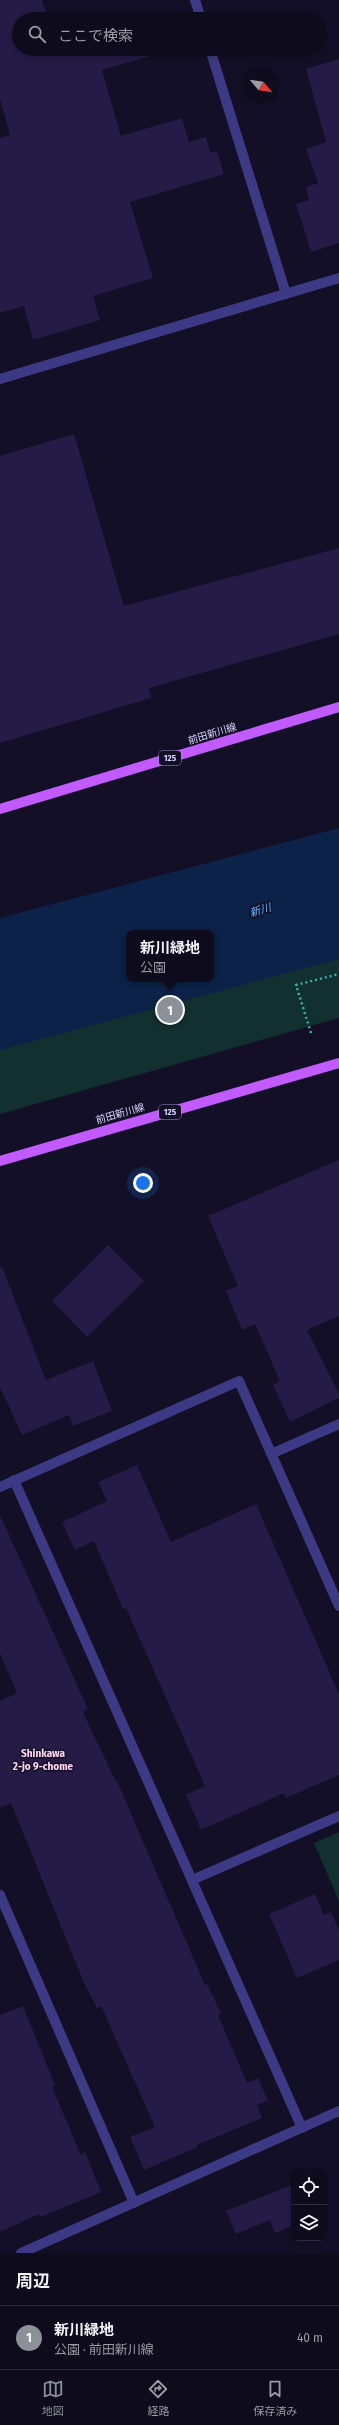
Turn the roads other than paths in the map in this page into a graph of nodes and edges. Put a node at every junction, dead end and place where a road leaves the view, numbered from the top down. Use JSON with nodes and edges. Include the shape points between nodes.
{"nodes":[{"id":1,"x":195,"y":0,"type":"edge"},
{"id":2,"x":199,"y":12,"type":"edge"},
{"id":3,"x":212,"y":56,"type":"edge"},
{"id":4,"x":339,"y":278,"type":"edge"},
{"id":5,"x":286,"y":294,"type":"junction"},
{"id":6,"x":0,"y":379,"type":"edge"},
{"id":7,"x":339,"y":707,"type":"edge"},
{"id":8,"x":0,"y":809,"type":"edge"},
{"id":9,"x":339,"y":1063,"type":"edge"},
{"id":10,"x":0,"y":1160,"type":"edge"},
{"id":11,"x":339,"y":1424,"type":"edge"},
{"id":12,"x":272,"y":1454,"type":"junction"},
{"id":13,"x":14,"y":1480,"type":"junction"},
{"id":14,"x":0,"y":1486,"type":"edge"},
{"id":15,"x":339,"y":1606,"type":"edge"},
{"id":16,"x":339,"y":1816,"type":"edge"},
{"id":17,"x":192,"y":1880,"type":"junction"},
{"id":18,"x":0,"y":1895,"type":"edge"},
{"id":19,"x":339,"y":2111,"type":"edge"},
{"id":20,"x":302,"y":2128,"type":"junction"},
{"id":21,"x":134,"y":2203,"type":"junction"},
{"id":22,"x":21,"y":2253,"type":"edge"}],
"edges":[{"from":1,"to":2,"type":"street"},
{"from":3,"to":5,"type":"street"},
{"from":4,"to":5,"type":"street"},
{"from":5,"to":6,"type":"street"},
{"from":7,"to":8,"type":"main road","name":"前田新川線","number":"125"},
{"from":9,"to":10,"type":"main road","name":"前田新川線","number":"125"},
{"from":11,"to":12,"type":"street"},
{"from":12,"to":13,"type":"street","via":[[239,1381]]},
{"from":12,"to":15,"type":"street"},
{"from":13,"to":14,"type":"street"},
{"from":13,"to":17,"type":"street"},
{"from":16,"to":17,"type":"street"},
{"from":17,"to":20,"type":"street"},
{"from":18,"to":21,"type":"street"},
{"from":19,"to":20,"type":"street"},
{"from":20,"to":21,"type":"street"},
{"from":21,"to":22,"type":"street"}]}
